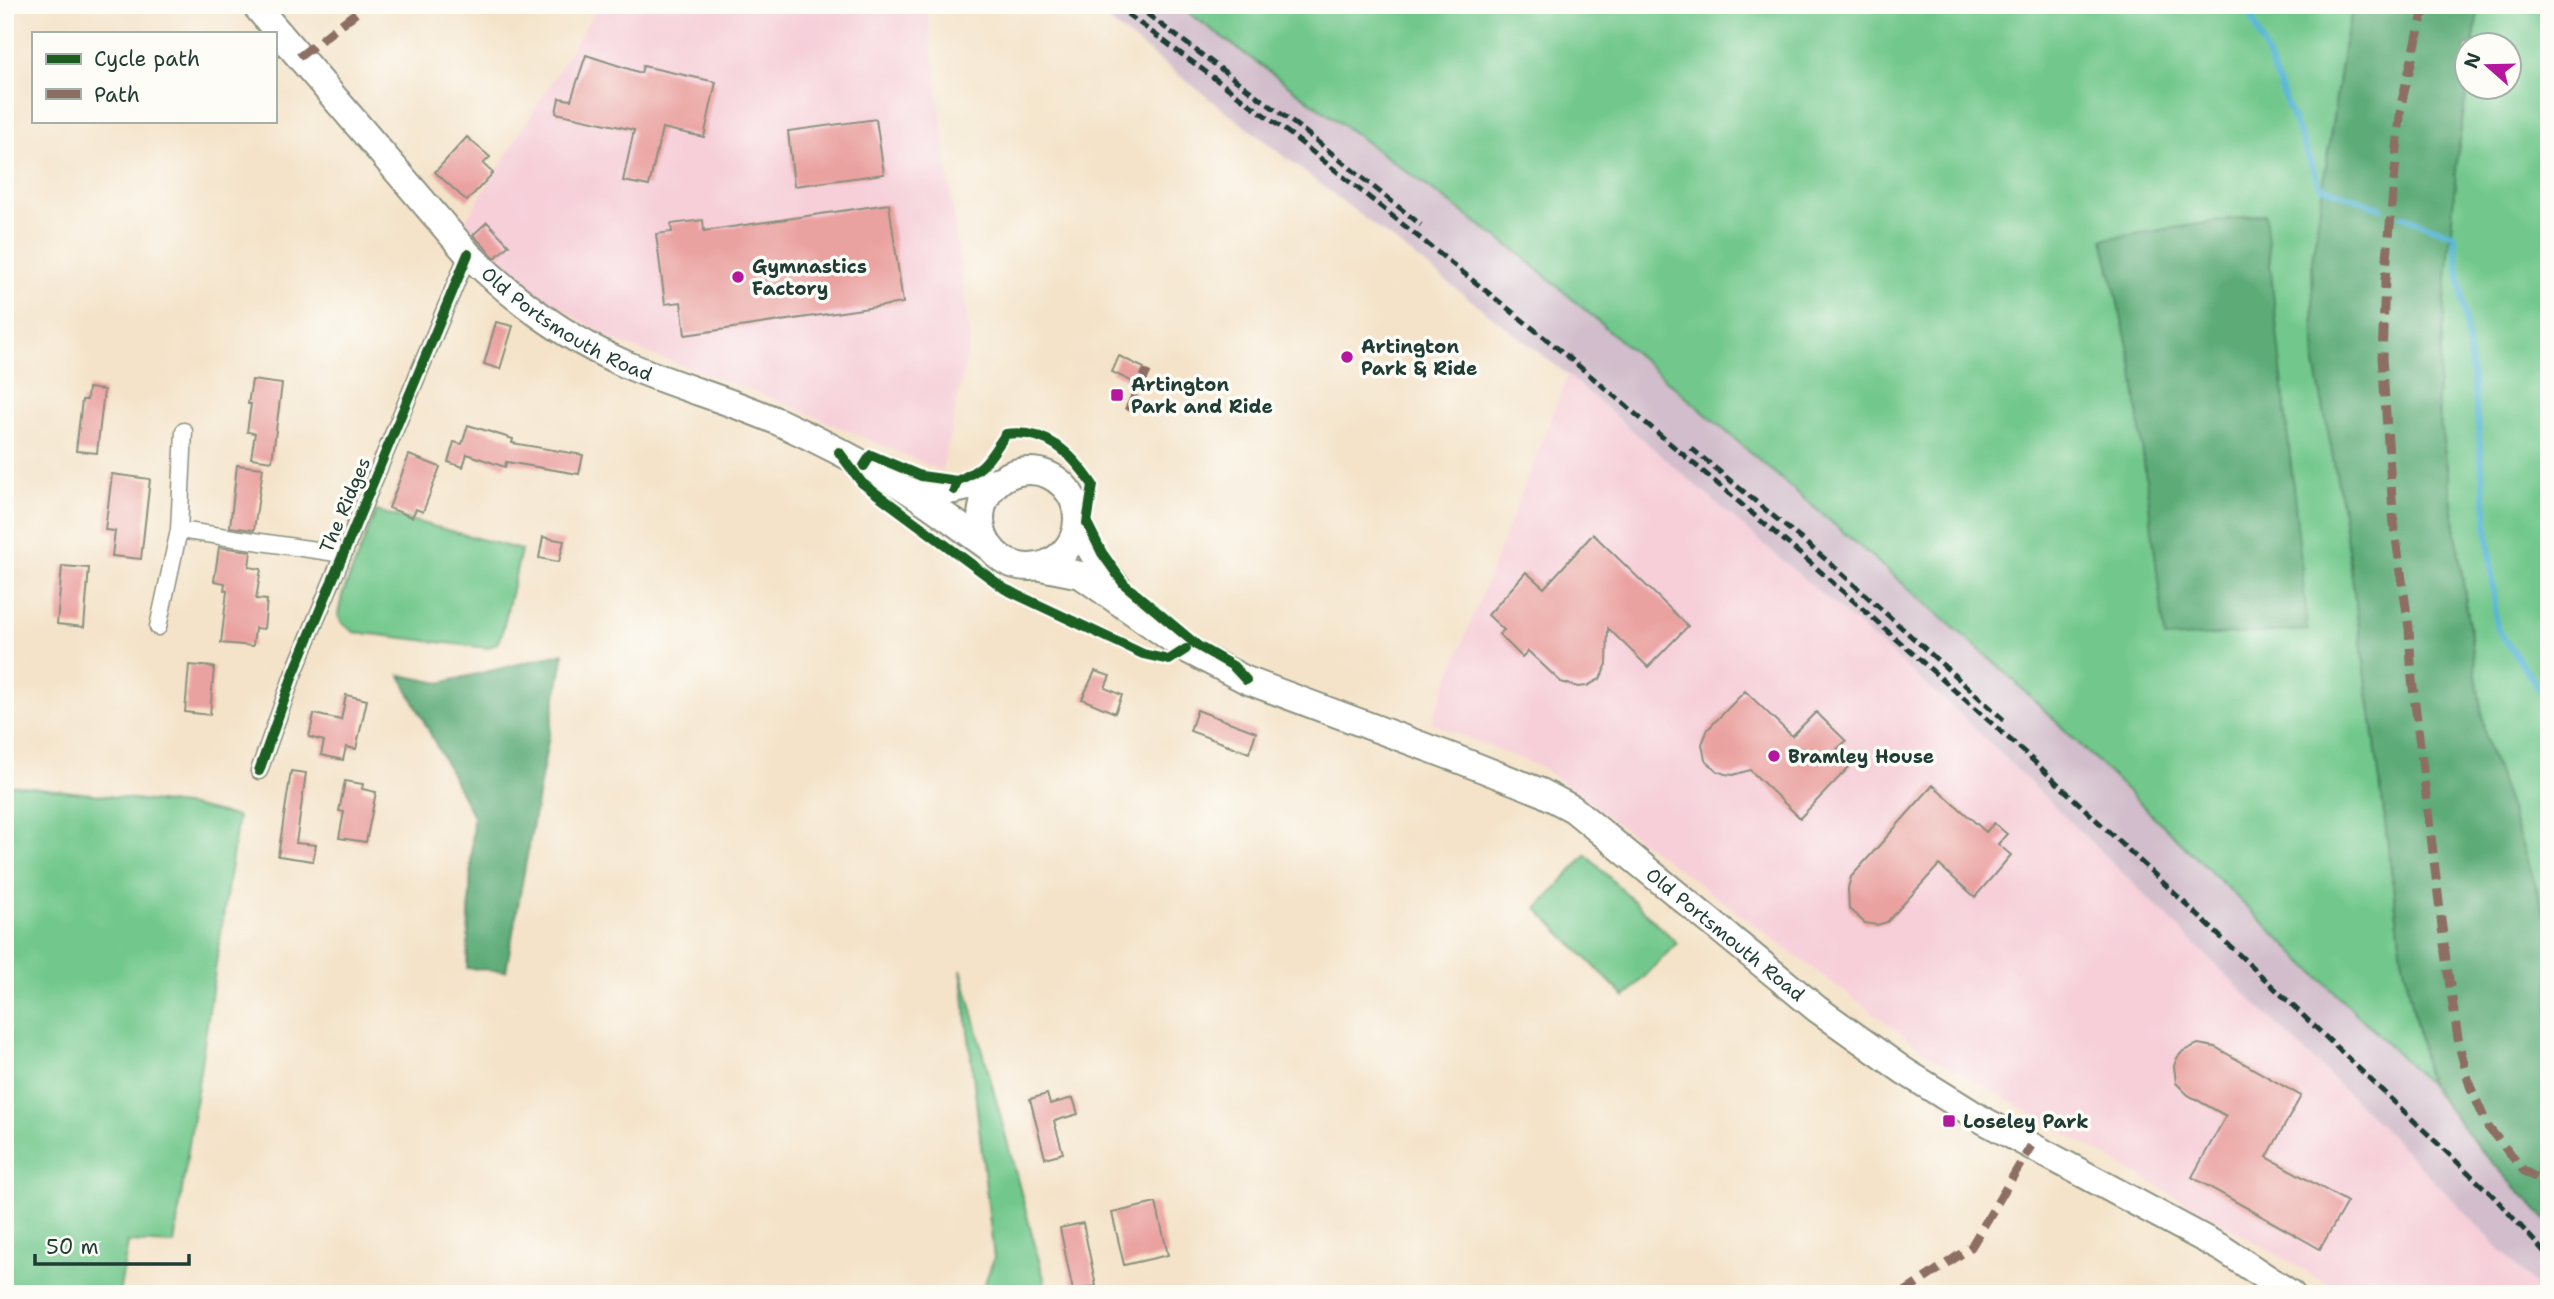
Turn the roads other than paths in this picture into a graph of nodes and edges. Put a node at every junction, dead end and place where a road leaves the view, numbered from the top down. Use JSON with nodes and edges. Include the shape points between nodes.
{"nodes":[{"id":1,"x":255,"y":5,"type":"edge"},
{"id":2,"x":468,"y":254,"type":"junction"},
{"id":3,"x":184,"y":431,"type":"dead end"},
{"id":4,"x":1000,"y":480,"type":"junction"},
{"id":5,"x":895,"y":482,"type":"junction"},
{"id":6,"x":1077,"y":527,"type":"junction"},
{"id":7,"x":179,"y":530,"type":"junction"},
{"id":8,"x":990,"y":548,"type":"junction"},
{"id":9,"x":343,"y":554,"type":"junction"},
{"id":10,"x":1041,"y":567,"type":"junction"},
{"id":11,"x":1141,"y":616,"type":"junction"},
{"id":12,"x":158,"y":627,"type":"dead end"},
{"id":13,"x":260,"y":771,"type":"dead end"},
{"id":14,"x":2291,"y":1294,"type":"edge"}],
"edges":[{"from":1,"to":2,"type":"main road","name":"Old Portsmouth Road"},
{"from":2,"to":5,"type":"main road","name":"Old Portsmouth Road","via":[[528,308],[623,363],[777,421]]},
{"from":2,"to":9,"type":"street","name":"The Ridges"},
{"from":3,"to":7,"type":"street"},
{"from":4,"to":5,"type":"main road","name":"Old Portsmouth Road","via":[[929,493]]},
{"from":4,"to":6,"type":"main road","via":[[1014,471],[1054,477],[1069,490]]},
{"from":4,"to":8,"type":"main road","via":[[987,494],[981,512],[982,531]]},
{"from":5,"to":8,"type":"main road","name":"Old Portsmouth Road"},
{"from":6,"to":10,"type":"main road","via":[[1071,544],[1058,559]]},
{"from":6,"to":11,"type":"main road","name":"Old Portsmouth Road"},
{"from":7,"to":9,"type":"street","name":"The Ridges"},
{"from":7,"to":12,"type":"street"},
{"from":8,"to":10,"type":"main road","via":[[1003,561]]},
{"from":9,"to":13,"type":"street","name":"The Ridges"},
{"from":10,"to":11,"type":"main road","name":"Old Portsmouth Road","via":[[1081,575]]},
{"from":11,"to":14,"type":"main road","name":"Old Portsmouth Road","via":[[1186,649],[1246,680],[1455,758],[1573,809],[1817,1009],[1904,1071],[1981,1119],[2223,1249]]}]}
